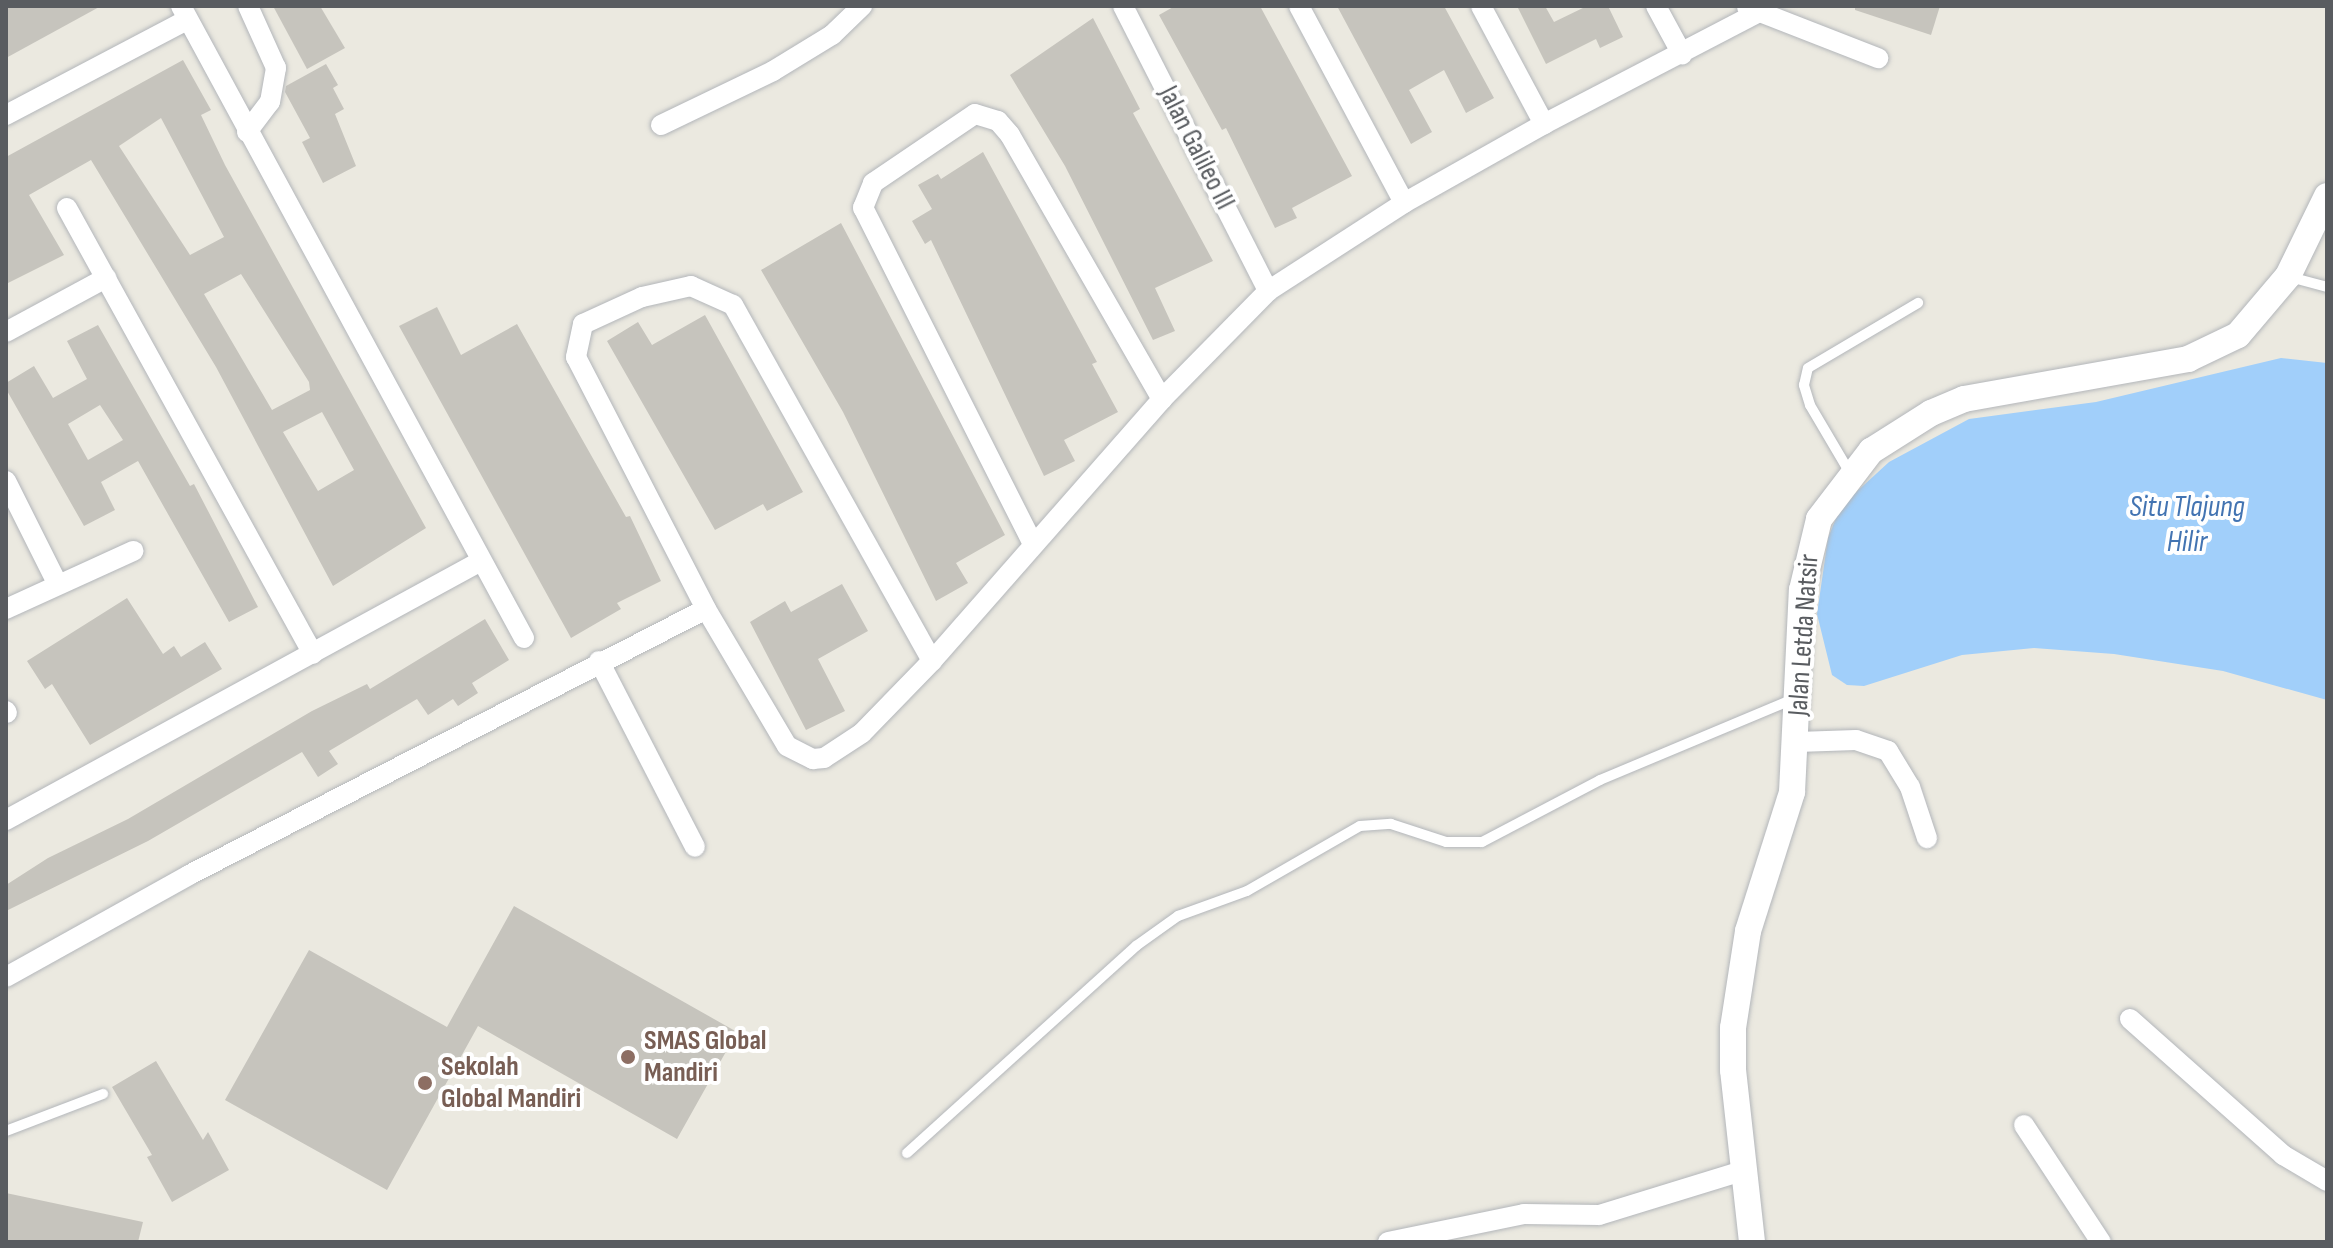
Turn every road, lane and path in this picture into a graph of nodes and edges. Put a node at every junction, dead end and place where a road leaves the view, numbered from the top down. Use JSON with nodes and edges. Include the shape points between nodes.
{"nodes":[{"id":1,"x":248,"y":6,"type":"edge"},
{"id":2,"x":862,"y":6,"type":"edge"},
{"id":3,"x":1123,"y":6,"type":"edge"},
{"id":4,"x":1299,"y":6,"type":"edge"},
{"id":5,"x":1481,"y":6,"type":"edge"},
{"id":6,"x":1656,"y":6,"type":"edge"},
{"id":7,"x":1751,"y":9,"type":"edge"},
{"id":8,"x":184,"y":13,"type":"edge"},
{"id":9,"x":1682,"y":54,"type":"junction"},
{"id":10,"x":1878,"y":58,"type":"dead end"},
{"id":11,"x":6,"y":115,"type":"edge"},
{"id":12,"x":1544,"y":124,"type":"junction"},
{"id":13,"x":661,"y":125,"type":"dead end"},
{"id":14,"x":247,"y":132,"type":"junction"},
{"id":15,"x":2327,"y":196,"type":"edge"},
{"id":16,"x":1404,"y":203,"type":"junction"},
{"id":17,"x":67,"y":208,"type":"dead end"},
{"id":18,"x":2288,"y":276,"type":"junction"},
{"id":19,"x":106,"y":278,"type":"junction"},
{"id":20,"x":2327,"y":287,"type":"edge"},
{"id":21,"x":1268,"y":291,"type":"junction"},
{"id":22,"x":1918,"y":303,"type":"dead end"},
{"id":23,"x":6,"y":332,"type":"edge"},
{"id":24,"x":1162,"y":399,"type":"junction"},
{"id":25,"x":1850,"y":473,"type":"junction"},
{"id":26,"x":6,"y":481,"type":"edge"},
{"id":27,"x":1033,"y":544,"type":"junction"},
{"id":28,"x":133,"y":551,"type":"dead end"},
{"id":29,"x":481,"y":561,"type":"junction"},
{"id":30,"x":57,"y":583,"type":"junction"},
{"id":31,"x":6,"y":609,"type":"edge"},
{"id":32,"x":706,"y":609,"type":"junction"},
{"id":33,"x":524,"y":638,"type":"dead end"},
{"id":34,"x":313,"y":654,"type":"junction"},
{"id":35,"x":599,"y":661,"type":"junction"},
{"id":36,"x":932,"y":661,"type":"junction"},
{"id":37,"x":1798,"y":698,"type":"junction"},
{"id":38,"x":1797,"y":742,"type":"junction"},
{"id":39,"x":6,"y":820,"type":"edge"},
{"id":40,"x":1927,"y":838,"type":"dead end"},
{"id":41,"x":695,"y":847,"type":"dead end"},
{"id":42,"x":6,"y":977,"type":"edge"},
{"id":43,"x":2130,"y":1019,"type":"dead end"},
{"id":44,"x":103,"y":1094,"type":"dead end"},
{"id":45,"x":2024,"y":1125,"type":"dead end"},
{"id":46,"x":6,"y":1131,"type":"edge"},
{"id":47,"x":907,"y":1153,"type":"dead end"},
{"id":48,"x":1742,"y":1171,"type":"junction"},
{"id":49,"x":2327,"y":1181,"type":"edge"},
{"id":50,"x":1388,"y":1242,"type":"edge"},
{"id":51,"x":1752,"y":1242,"type":"edge"},
{"id":52,"x":2101,"y":1242,"type":"edge"}],
"edges":[{"from":1,"to":14,"type":"street","via":[[276,68],[270,102]]},
{"from":2,"to":13,"type":"street","via":[[832,35],[773,71]]},
{"from":3,"to":21,"type":"street","name":"Jalan Galileo III"},
{"from":4,"to":16,"type":"street"},
{"from":5,"to":12,"type":"street"},
{"from":6,"to":9,"type":"street"},
{"from":7,"to":9,"type":"street"},
{"from":7,"to":10,"type":"street"},
{"from":8,"to":11,"type":"street"},
{"from":8,"to":14,"type":"street"},
{"from":9,"to":12,"type":"street"},
{"from":12,"to":16,"type":"street"},
{"from":14,"to":29,"type":"street"},
{"from":15,"to":18,"type":"street","name":"Jalan Letda Natsir"},
{"from":16,"to":21,"type":"street"},
{"from":17,"to":19,"type":"street"},
{"from":18,"to":20,"type":"lane"},
{"from":18,"to":25,"type":"street","name":"Jalan Letda Natsir","via":[[2257,318],[2219,347],[2151,367],[1964,399],[1900,430]]},
{"from":19,"to":23,"type":"street"},
{"from":19,"to":34,"type":"street"},
{"from":21,"to":24,"type":"street"},
{"from":22,"to":25,"type":"lane","via":[[1808,368],[1804,385],[1810,405]]},
{"from":24,"to":27,"type":"street"},
{"from":24,"to":27,"type":"street","via":[[998,121],[975,114],[873,183],[863,208]]},
{"from":25,"to":37,"type":"street","name":"Jalan Letda Natsir","via":[[1819,519],[1808,553]]},
{"from":26,"to":30,"type":"street"},
{"from":27,"to":36,"type":"street"},
{"from":28,"to":30,"type":"street"},
{"from":29,"to":33,"type":"street"},
{"from":29,"to":34,"type":"street"},
{"from":30,"to":31,"type":"street"},
{"from":32,"to":35,"type":"street"},
{"from":32,"to":36,"type":"street","via":[[771,724],[787,746],[813,759],[842,749],[862,733]]},
{"from":32,"to":36,"type":"street","via":[[576,357],[583,324],[601,312],[691,286],[733,305]]},
{"from":34,"to":39,"type":"street"},
{"from":35,"to":41,"type":"street"},
{"from":35,"to":42,"type":"street"},
{"from":37,"to":38,"type":"street","name":"Jalan Letda Natsir"},
{"from":37,"to":47,"type":"lane","via":[[1600,780],[1482,842],[1446,842],[1373,823],[1310,851],[1247,891],[1178,916],[1136,946]]},
{"from":38,"to":40,"type":"street","via":[[1856,740],[1888,751],[1910,787]]},
{"from":38,"to":48,"type":"street","name":"Jalan Letda Natsir","via":[[1787,817],[1739,970],[1733,1070]]},
{"from":43,"to":49,"type":"street","via":[[2283,1155]]},
{"from":44,"to":46,"type":"lane"},
{"from":45,"to":52,"type":"street"},
{"from":48,"to":50,"type":"street","via":[[1599,1215],[1524,1214]]},
{"from":48,"to":51,"type":"street","name":"Jalan Letda Natsir"}]}
